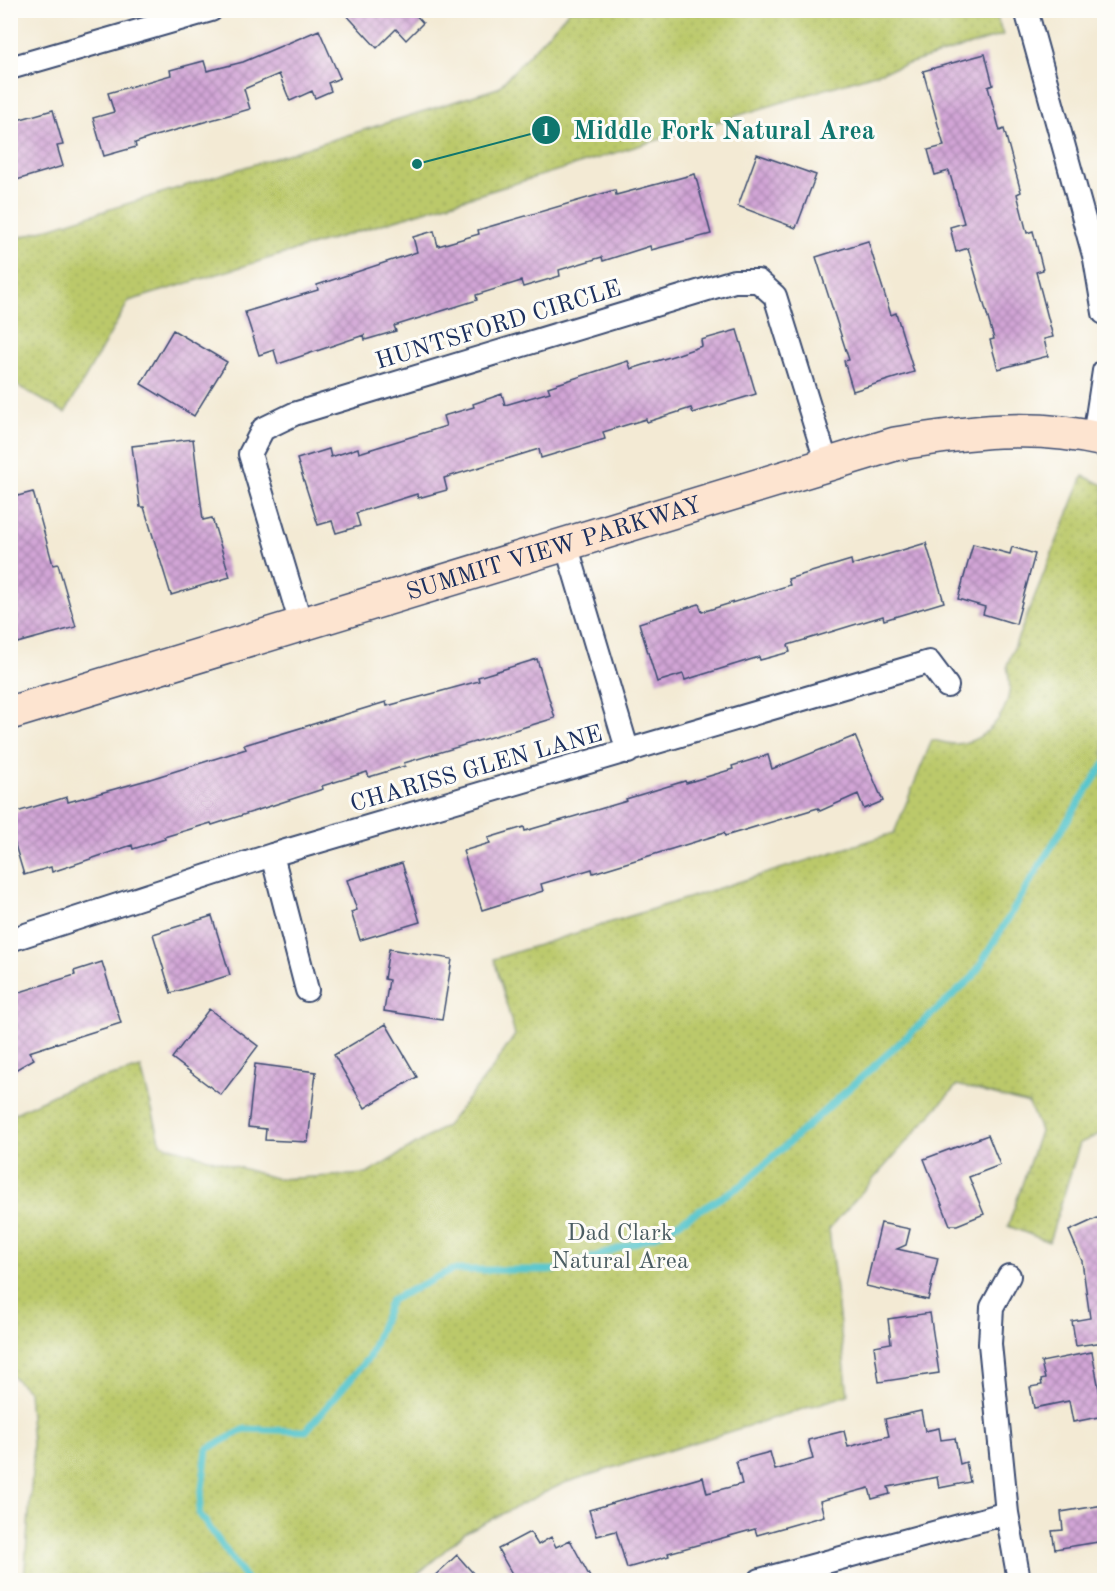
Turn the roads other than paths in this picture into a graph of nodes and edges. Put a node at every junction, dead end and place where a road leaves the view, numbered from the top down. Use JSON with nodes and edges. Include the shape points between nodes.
{"nodes":[{"id":1,"x":211,"y":10,"type":"edge"},
{"id":2,"x":1026,"y":10,"type":"edge"},
{"id":3,"x":10,"y":68,"type":"edge"},
{"id":4,"x":1104,"y":313,"type":"edge"},
{"id":5,"x":1104,"y":371,"type":"edge"},
{"id":6,"x":1099,"y":438,"type":"edge"},
{"id":7,"x":827,"y":464,"type":"junction"},
{"id":8,"x":566,"y":544,"type":"junction"},
{"id":9,"x":301,"y":624,"type":"junction"},
{"id":10,"x":947,"y":686,"type":"dead end"},
{"id":11,"x":10,"y":712,"type":"edge"},
{"id":12,"x":628,"y":752,"type":"junction"},
{"id":13,"x":273,"y":855,"type":"junction"},
{"id":14,"x":10,"y":940,"type":"edge"},
{"id":15,"x":307,"y":990,"type":"dead end"},
{"id":16,"x":1009,"y":1276,"type":"dead end"},
{"id":17,"x":1007,"y":1513,"type":"junction"},
{"id":18,"x":760,"y":1581,"type":"edge"},
{"id":19,"x":1019,"y":1581,"type":"edge"}],
"edges":[{"from":1,"to":3,"type":"street"},
{"from":2,"to":4,"type":"street","via":[[1095,259]]},
{"from":5,"to":6,"type":"street"},
{"from":6,"to":7,"type":"street","name":"SUMMIT VIEW PARKWAY","via":[[1015,429],[975,431],[895,444]]},
{"from":7,"to":8,"type":"street","name":"SUMMIT VIEW PARKWAY"},
{"from":7,"to":9,"type":"street","name":"HUNTSFORD CIRCLE","via":[[775,296],[758,281],[734,280],[305,411],[263,429],[250,454]]},
{"from":8,"to":9,"type":"street","name":"SUMMIT VIEW PARKWAY"},
{"from":8,"to":12,"type":"street"},
{"from":9,"to":11,"type":"street","name":"SUMMIT VIEW PARKWAY"},
{"from":10,"to":12,"type":"street","name":"CHARISS GLEN LANE","via":[[929,662]]},
{"from":12,"to":13,"type":"street","name":"CHARISS GLEN LANE"},
{"from":13,"to":14,"type":"street","name":"CHARISS GLEN LANE"},
{"from":13,"to":15,"type":"street"},
{"from":16,"to":17,"type":"street","via":[[992,1307],[990,1344]]},
{"from":17,"to":18,"type":"street"},
{"from":17,"to":19,"type":"street"}]}
